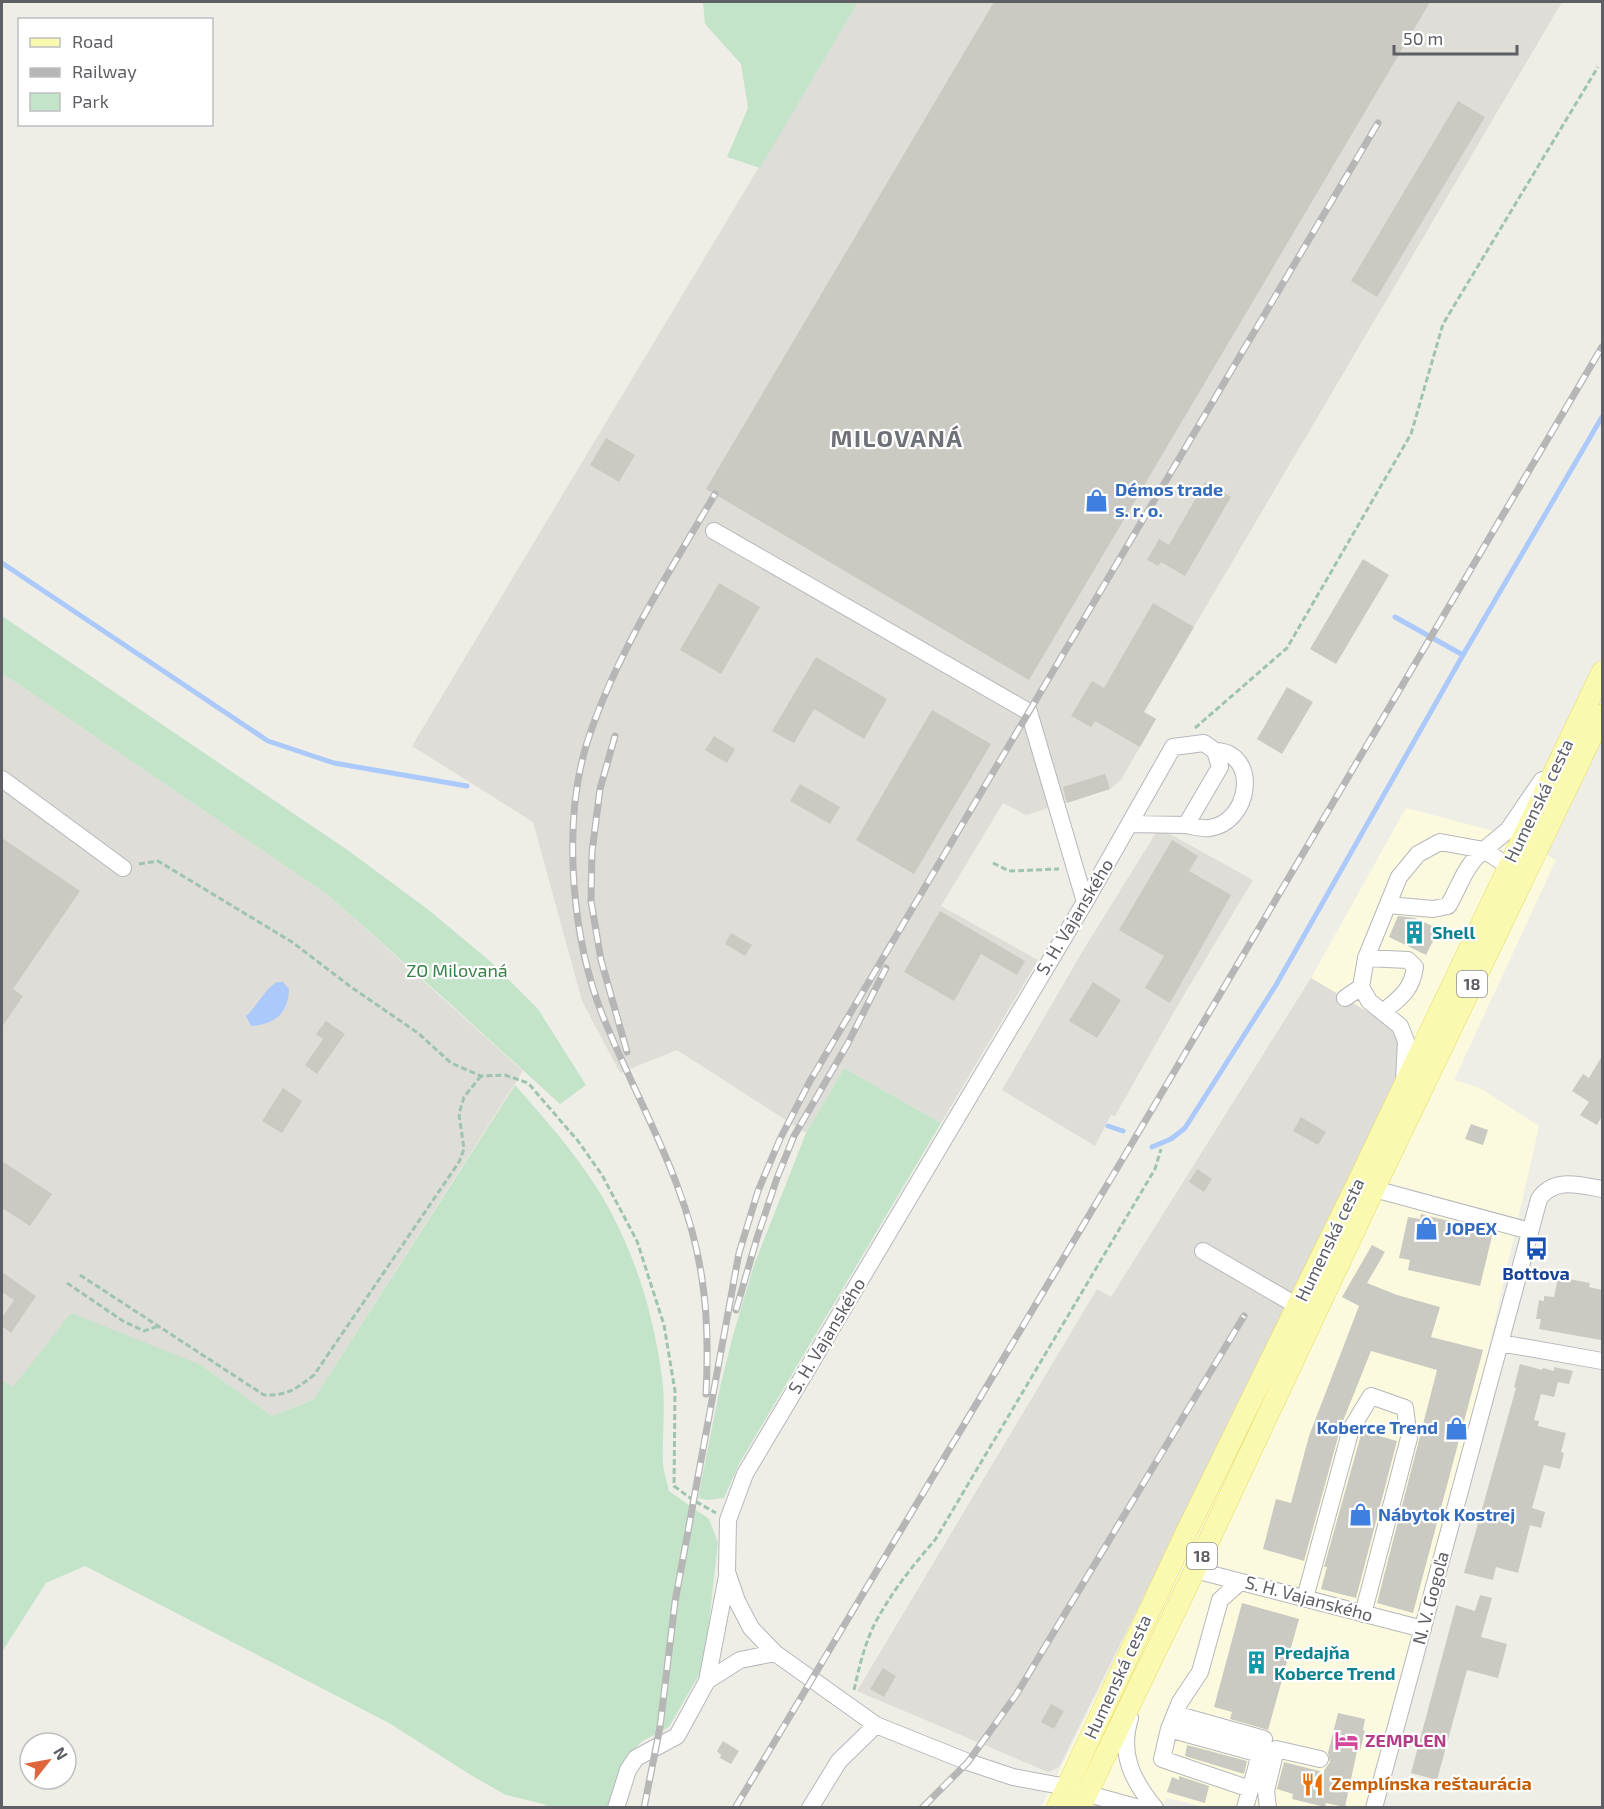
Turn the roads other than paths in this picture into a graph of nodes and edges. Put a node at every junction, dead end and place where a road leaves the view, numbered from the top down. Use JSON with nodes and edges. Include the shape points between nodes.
{"nodes":[{"id":1,"x":714,"y":531,"type":"dead end"},
{"id":2,"x":1602,"y":672,"type":"edge"},
{"id":3,"x":1602,"y":715,"type":"edge"},
{"id":4,"x":1566,"y":745,"type":"junction"},
{"id":5,"x":1215,"y":751,"type":"junction"},
{"id":6,"x":2,"y":779,"type":"edge"},
{"id":7,"x":1130,"y":824,"type":"junction"},
{"id":8,"x":1186,"y":825,"type":"junction"},
{"id":9,"x":1485,"y":850,"type":"junction"},
{"id":10,"x":1508,"y":866,"type":"junction"},
{"id":11,"x":123,"y":868,"type":"road end"},
{"id":12,"x":1514,"y":896,"type":"junction"},
{"id":13,"x":1085,"y":902,"type":"junction"},
{"id":14,"x":1388,"y":905,"type":"junction"},
{"id":15,"x":1366,"y":958,"type":"junction"},
{"id":16,"x":1361,"y":987,"type":"junction"},
{"id":17,"x":1345,"y":998,"type":"dead end"},
{"id":18,"x":1383,"y":1012,"type":"junction"},
{"id":19,"x":1404,"y":1084,"type":"junction"},
{"id":20,"x":1601,"y":1186,"type":"edge"},
{"id":21,"x":1365,"y":1187,"type":"junction"},
{"id":22,"x":1530,"y":1231,"type":"junction"},
{"id":23,"x":1203,"y":1251,"type":"dead end"},
{"id":24,"x":1306,"y":1311,"type":"junction"},
{"id":25,"x":1500,"y":1343,"type":"junction"},
{"id":26,"x":1602,"y":1361,"type":"edge"},
{"id":27,"x":1195,"y":1570,"type":"junction"},
{"id":28,"x":727,"y":1572,"type":"junction"},
{"id":29,"x":1240,"y":1582,"type":"junction"},
{"id":30,"x":1305,"y":1598,"type":"junction"},
{"id":31,"x":1363,"y":1614,"type":"junction"},
{"id":32,"x":1423,"y":1629,"type":"junction"},
{"id":33,"x":775,"y":1653,"type":"junction"},
{"id":34,"x":707,"y":1681,"type":"junction"},
{"id":35,"x":1139,"y":1686,"type":"junction"},
{"id":36,"x":1172,"y":1722,"type":"junction"},
{"id":37,"x":876,"y":1725,"type":"junction"},
{"id":38,"x":1320,"y":1759,"type":"dead end"},
{"id":39,"x":1066,"y":1787,"type":"junction"},
{"id":40,"x":1250,"y":1789,"type":"junction"},
{"id":41,"x":1084,"y":1801,"type":"edge"},
{"id":42,"x":616,"y":1808,"type":"edge"},
{"id":43,"x":810,"y":1808,"type":"edge"},
{"id":44,"x":1057,"y":1808,"type":"edge"},
{"id":45,"x":1139,"y":1808,"type":"edge"},
{"id":46,"x":1155,"y":1808,"type":"edge"},
{"id":47,"x":1245,"y":1808,"type":"edge"},
{"id":48,"x":1268,"y":1808,"type":"edge"},
{"id":49,"x":1374,"y":1808,"type":"edge"}],
"edges":[{"from":1,"to":13,"type":"street","via":[[1029,712]]},
{"from":2,"to":4,"type":"main road","name":"Humenská cesta","number":"18"},
{"from":3,"to":12,"type":"main road","name":"Humenská cesta","number":"18"},
{"from":4,"to":9,"type":"street","via":[[1508,830]]},
{"from":4,"to":10,"type":"main road","name":"Humenská cesta","number":"18"},
{"from":5,"to":7,"type":"street","name":"S. H. Vajanského","via":[[1204,743],[1173,747]]},
{"from":5,"to":8,"type":"street","via":[[1220,767]]},
{"from":5,"to":8,"type":"street","via":[[1228,751],[1245,775],[1245,792],[1238,810],[1228,821],[1209,828]]},
{"from":6,"to":11,"type":"street"},
{"from":7,"to":8,"type":"street"},
{"from":7,"to":13,"type":"street","name":"S. H. Vajanského"},
{"from":9,"to":10,"type":"street"},
{"from":9,"to":14,"type":"street","via":[[1464,872],[1448,906],[1433,909]]},
{"from":9,"to":14,"type":"street","via":[[1440,842],[1418,854],[1399,878]]},
{"from":10,"to":12,"type":"street"},
{"from":10,"to":19,"type":"main road","name":"Humenská cesta","number":"18"},
{"from":12,"to":21,"type":"main road","name":"Humenská cesta","number":"18"},
{"from":13,"to":28,"type":"street","name":"S. H. Vajanského","via":[[745,1474],[728,1520]]},
{"from":14,"to":15,"type":"street"},
{"from":15,"to":16,"type":"street"},
{"from":15,"to":18,"type":"street","via":[[1408,960],[1415,967],[1405,992]]},
{"from":16,"to":17,"type":"street"},
{"from":16,"to":18,"type":"street","via":[[1369,1001]]},
{"from":18,"to":19,"type":"street","via":[[1400,1026],[1406,1041]]},
{"from":19,"to":21,"type":"main road","name":"Humenská cesta","number":"18"},
{"from":20,"to":22,"type":"street","name":"N. V. Gogoľa","via":[[1553,1186],[1539,1200]]},
{"from":21,"to":22,"type":"street"},
{"from":21,"to":24,"type":"main road","name":"Humenská cesta","number":"18"},
{"from":22,"to":25,"type":"street","name":"N. V. Gogoľa"},
{"from":23,"to":24,"type":"street"},
{"from":24,"to":27,"type":"main road","name":"Humenská cesta","number":"18"},
{"from":24,"to":39,"type":"main road","name":"Humenská cesta","number":"18","via":[[1185,1535]]},
{"from":25,"to":26,"type":"street"},
{"from":25,"to":32,"type":"street","name":"N. V. Gogoľa"},
{"from":27,"to":29,"type":"street","name":"S. H. Vajanského"},
{"from":27,"to":35,"type":"main road","name":"Humenská cesta","number":"18"},
{"from":28,"to":33,"type":"street","name":"S. H. Vajanského","via":[[736,1602],[751,1628]]},
{"from":28,"to":34,"type":"street"},
{"from":29,"to":30,"type":"street","name":"S. H. Vajanského"},
{"from":29,"to":36,"type":"street","via":[[1220,1600],[1200,1672]]},
{"from":30,"to":31,"type":"street","name":"S. H. Vajanského"},
{"from":30,"to":31,"type":"street","via":[[1351,1429],[1371,1396],[1405,1408],[1409,1438]]},
{"from":31,"to":32,"type":"street","name":"S. H. Vajanského"},
{"from":32,"to":49,"type":"street","name":"N. V. Gogoľa"},
{"from":33,"to":34,"type":"street","via":[[740,1660]]},
{"from":33,"to":37,"type":"street","name":"S. H. Vajanského"},
{"from":34,"to":42,"type":"street","via":[[677,1736],[636,1758]]},
{"from":35,"to":41,"type":"main road","name":"Humenská cesta","number":"18"},
{"from":35,"to":46,"type":"street","via":[[1125,1743],[1130,1769]]},
{"from":36,"to":40,"type":"street","via":[[1260,1754]]},
{"from":36,"to":40,"type":"street","via":[[1162,1759]]},
{"from":37,"to":39,"type":"street","name":"S. H. Vajanského","via":[[1013,1777]]},
{"from":37,"to":43,"type":"street","via":[[839,1761]]},
{"from":38,"to":48,"type":"street","via":[[1276,1749],[1266,1791]]},
{"from":39,"to":41,"type":"street","name":"S. H. Vajanského"},
{"from":39,"to":44,"type":"main road","name":"Humenská cesta","number":"18"},
{"from":40,"to":47,"type":"street"},
{"from":41,"to":45,"type":"street"}]}
